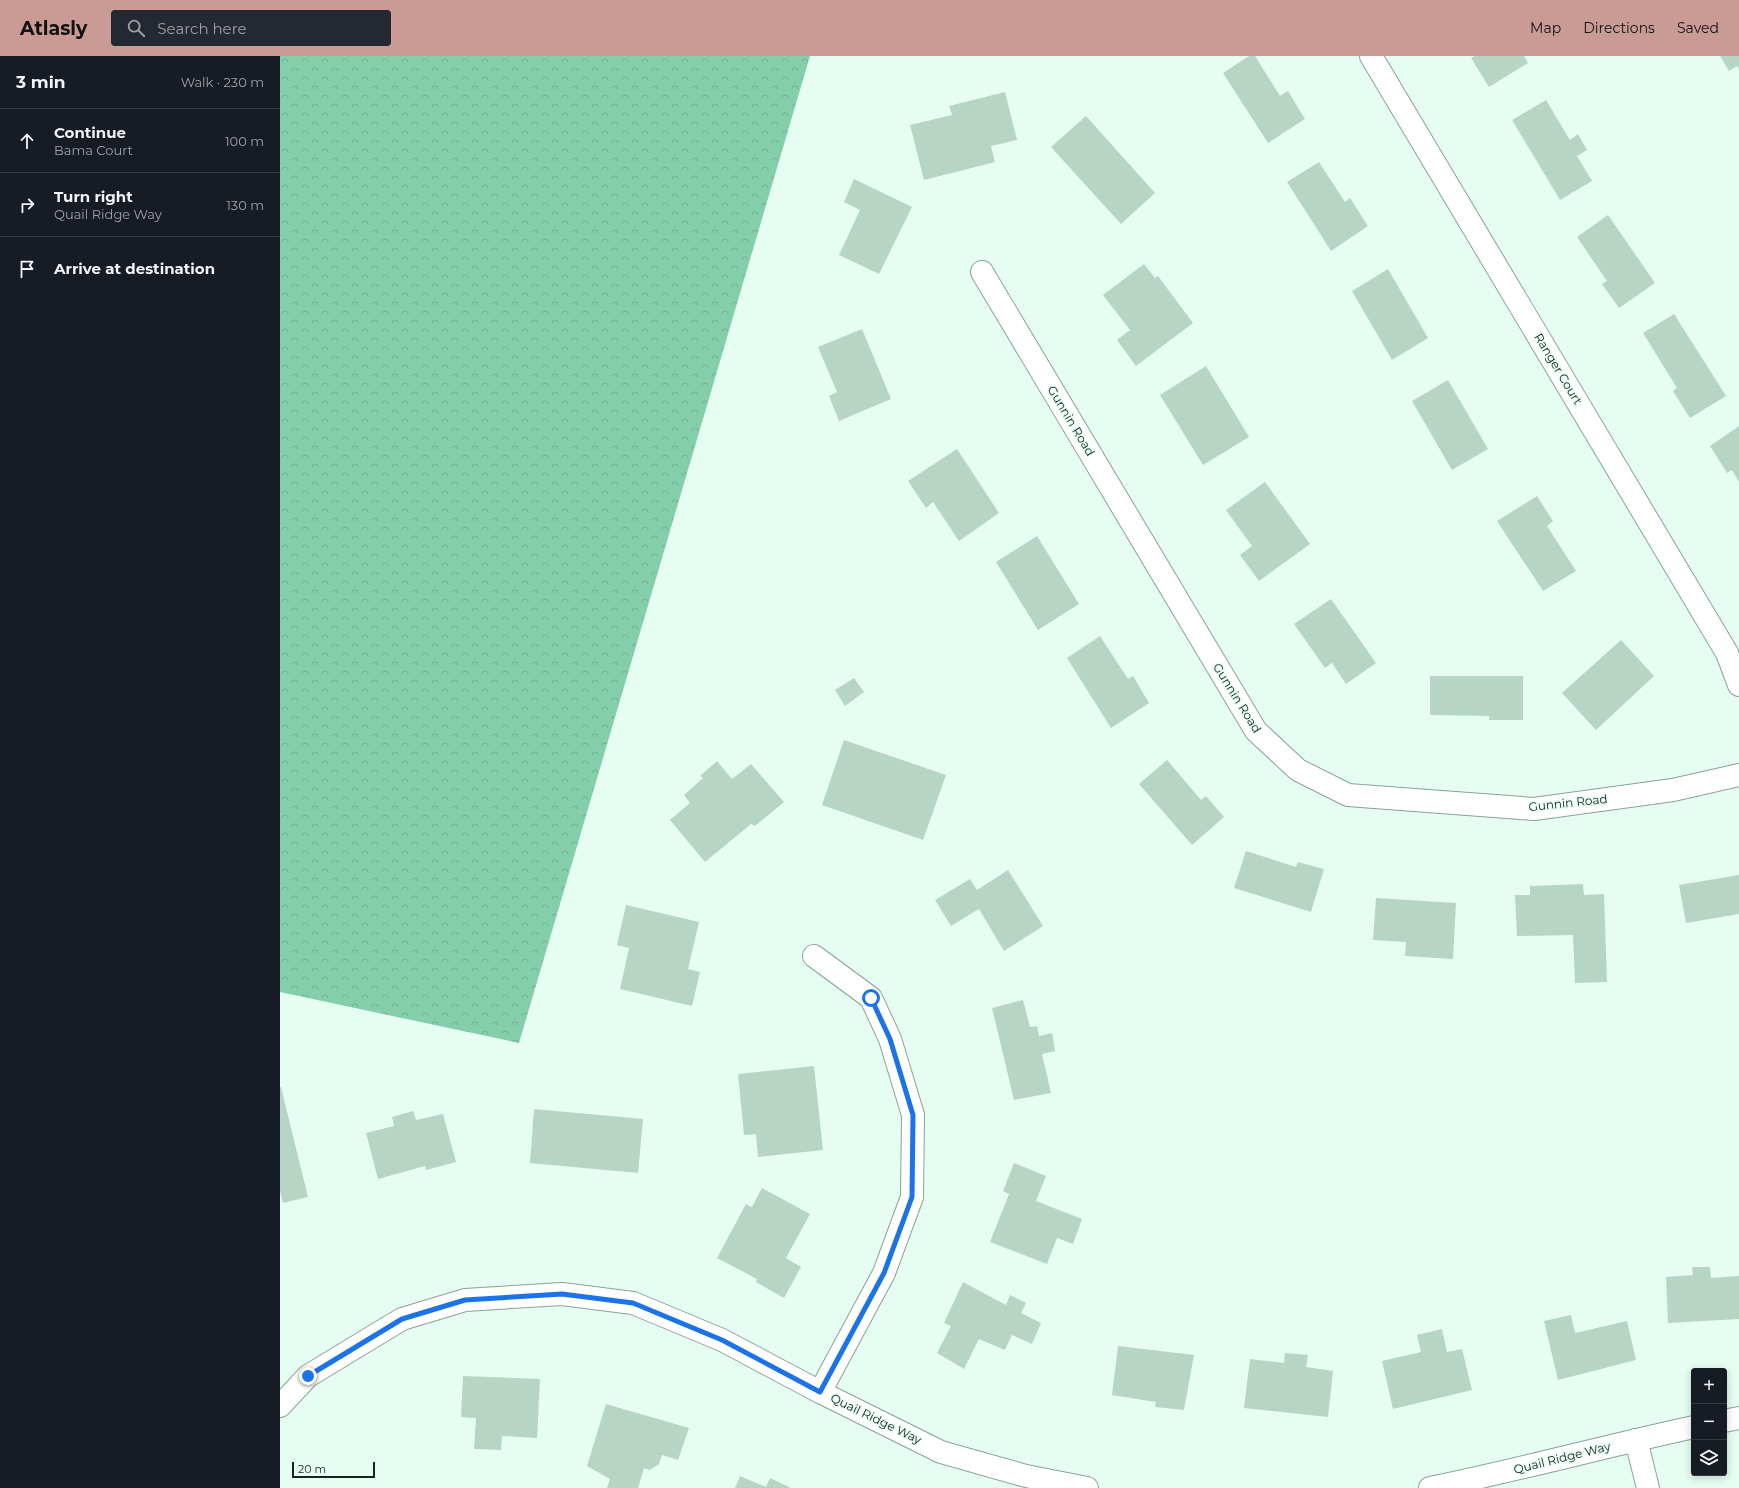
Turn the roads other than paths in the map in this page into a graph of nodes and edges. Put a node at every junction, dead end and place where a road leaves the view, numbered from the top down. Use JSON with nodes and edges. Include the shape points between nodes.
{"nodes":[{"id":1,"x":1371,"y":56,"type":"edge"},
{"id":2,"x":982,"y":272,"type":"dead end"},
{"id":3,"x":1739,"y":685,"type":"edge"},
{"id":4,"x":1739,"y":775,"type":"edge"},
{"id":5,"x":814,"y":956,"type":"dead end"},
{"id":6,"x":820,"y":1392,"type":"junction"},
{"id":7,"x":280,"y":1406,"type":"edge"},
{"id":8,"x":1739,"y":1418,"type":"edge"},
{"id":9,"x":1727,"y":1420,"type":"edge"},
{"id":10,"x":1691,"y":1428,"type":"edge"},
{"id":11,"x":1636,"y":1440,"type":"junction"},
{"id":12,"x":1087,"y":1488,"type":"edge"},
{"id":13,"x":1430,"y":1488,"type":"edge"},
{"id":14,"x":1648,"y":1488,"type":"edge"}],
"edges":[{"from":1,"to":3,"type":"street","name":"Ranger Court","via":[[1727,653]]},
{"from":2,"to":4,"type":"street","name":"Gunnin Road","via":[[1256,732],[1298,770],[1348,795],[1534,809],[1674,790]]},
{"from":5,"to":6,"type":"street","via":[[871,998],[890,1039],[913,1115],[912,1197],[884,1273]]},
{"from":6,"to":7,"type":"street","name":"Quail Ridge Way","via":[[722,1340],[633,1303],[562,1294],[465,1300],[402,1319],[308,1376]]},
{"from":6,"to":12,"type":"street","name":"Quail Ridge Way","via":[[940,1452],[1026,1476]]},
{"from":8,"to":9,"type":"street"},
{"from":10,"to":11,"type":"street","name":"Quail Ridge Way"},
{"from":11,"to":13,"type":"street","name":"Quail Ridge Way","via":[[1495,1475]]},
{"from":11,"to":14,"type":"street"}]}
